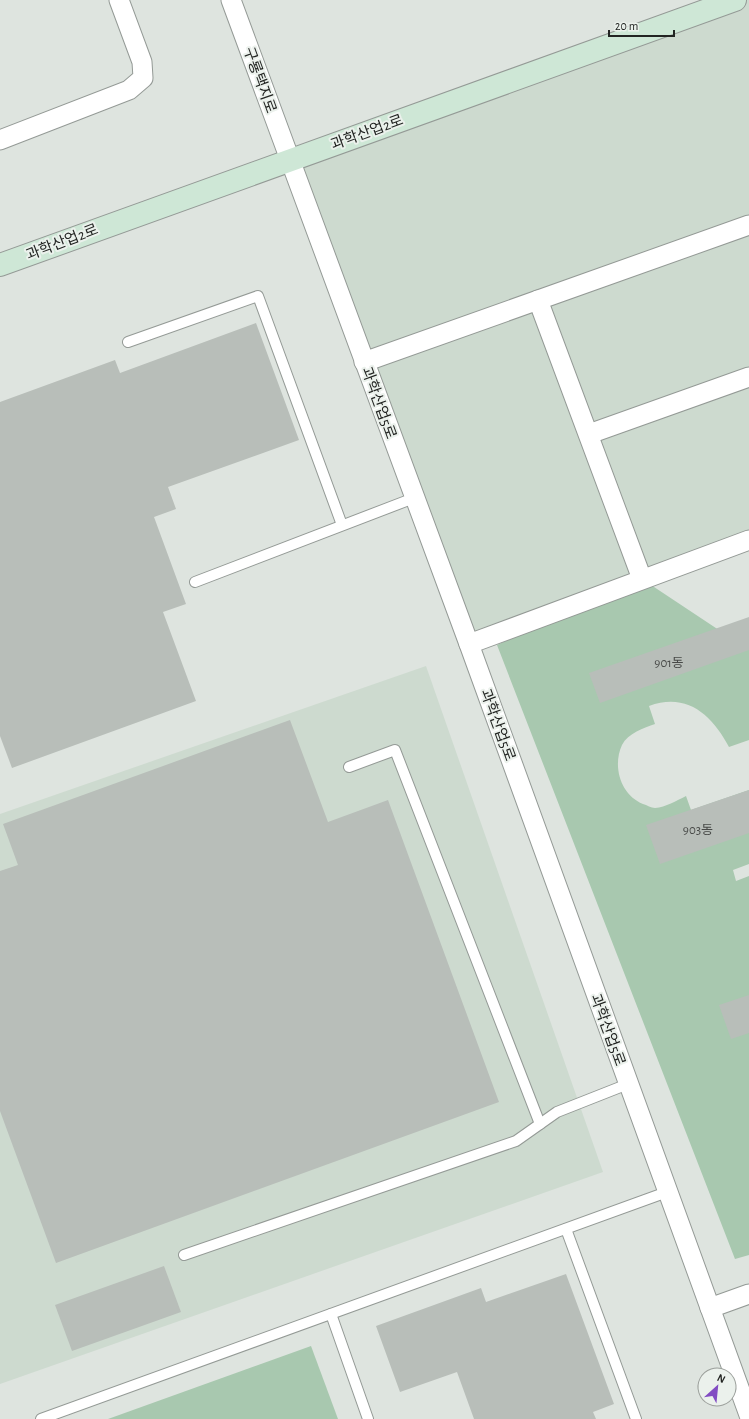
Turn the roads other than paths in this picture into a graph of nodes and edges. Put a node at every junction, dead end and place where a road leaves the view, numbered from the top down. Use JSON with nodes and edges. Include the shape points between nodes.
{"nodes":[{"id":1,"x":119,"y":0,"type":"edge"},
{"id":2,"x":231,"y":0,"type":"edge"},
{"id":3,"x":734,"y":0,"type":"edge"},
{"id":4,"x":0,"y":140,"type":"edge"},
{"id":5,"x":289,"y":160,"type":"junction"},
{"id":6,"x":749,"y":224,"type":"edge"},
{"id":7,"x":0,"y":265,"type":"edge"},
{"id":8,"x":538,"y":300,"type":"junction"},
{"id":9,"x":128,"y":342,"type":"dead end"},
{"id":10,"x":364,"y":362,"type":"junction"},
{"id":11,"x":749,"y":376,"type":"edge"},
{"id":12,"x":589,"y":434,"type":"junction"},
{"id":13,"x":414,"y":498,"type":"junction"},
{"id":14,"x":342,"y":525,"type":"junction"},
{"id":15,"x":749,"y":540,"type":"edge"},
{"id":16,"x":642,"y":579,"type":"junction"},
{"id":17,"x":195,"y":582,"type":"dead end"},
{"id":18,"x":469,"y":644,"type":"junction"},
{"id":19,"x":349,"y":767,"type":"dead end"},
{"id":20,"x":628,"y":1084,"type":"junction"},
{"id":21,"x":540,"y":1124,"type":"junction"},
{"id":22,"x":668,"y":1192,"type":"junction"},
{"id":23,"x":566,"y":1229,"type":"junction"},
{"id":24,"x":184,"y":1255,"type":"dead end"},
{"id":25,"x":749,"y":1294,"type":"edge"},
{"id":26,"x":710,"y":1308,"type":"junction"},
{"id":27,"x":331,"y":1314,"type":"junction"},
{"id":28,"x":749,"y":1415,"type":"edge"},
{"id":29,"x":41,"y":1419,"type":"edge"},
{"id":30,"x":368,"y":1419,"type":"edge"},
{"id":31,"x":636,"y":1419,"type":"edge"}],
"edges":[{"from":1,"to":4,"type":"street","via":[[142,62],[142,78],[129,90]]},
{"from":2,"to":5,"type":"street","name":"구룡택지로"},
{"from":3,"to":5,"type":"street","name":"과학산업2로"},
{"from":5,"to":7,"type":"street","name":"과학산업2로"},
{"from":5,"to":10,"type":"street","name":"과학산업5로"},
{"from":6,"to":8,"type":"street"},
{"from":8,"to":10,"type":"street"},
{"from":8,"to":12,"type":"street"},
{"from":9,"to":14,"type":"lane","via":[[258,296]]},
{"from":10,"to":13,"type":"street","name":"과학산업5로"},
{"from":11,"to":12,"type":"street"},
{"from":12,"to":16,"type":"street"},
{"from":13,"to":14,"type":"lane"},
{"from":13,"to":18,"type":"street","name":"과학산업5로"},
{"from":14,"to":17,"type":"lane"},
{"from":15,"to":16,"type":"street"},
{"from":16,"to":18,"type":"street"},
{"from":18,"to":20,"type":"street","name":"과학산업5로"},
{"from":19,"to":21,"type":"lane","via":[[395,750]]},
{"from":20,"to":21,"type":"lane","via":[[557,1112]]},
{"from":20,"to":22,"type":"street","name":"과학산업5로"},
{"from":21,"to":24,"type":"lane","via":[[516,1141]]},
{"from":22,"to":23,"type":"lane"},
{"from":22,"to":26,"type":"street","name":"과학산업5로"},
{"from":23,"to":27,"type":"lane"},
{"from":23,"to":31,"type":"lane"},
{"from":25,"to":26,"type":"street"},
{"from":26,"to":28,"type":"street","name":"과학산업5로"},
{"from":27,"to":29,"type":"lane"},
{"from":27,"to":30,"type":"lane"}]}
